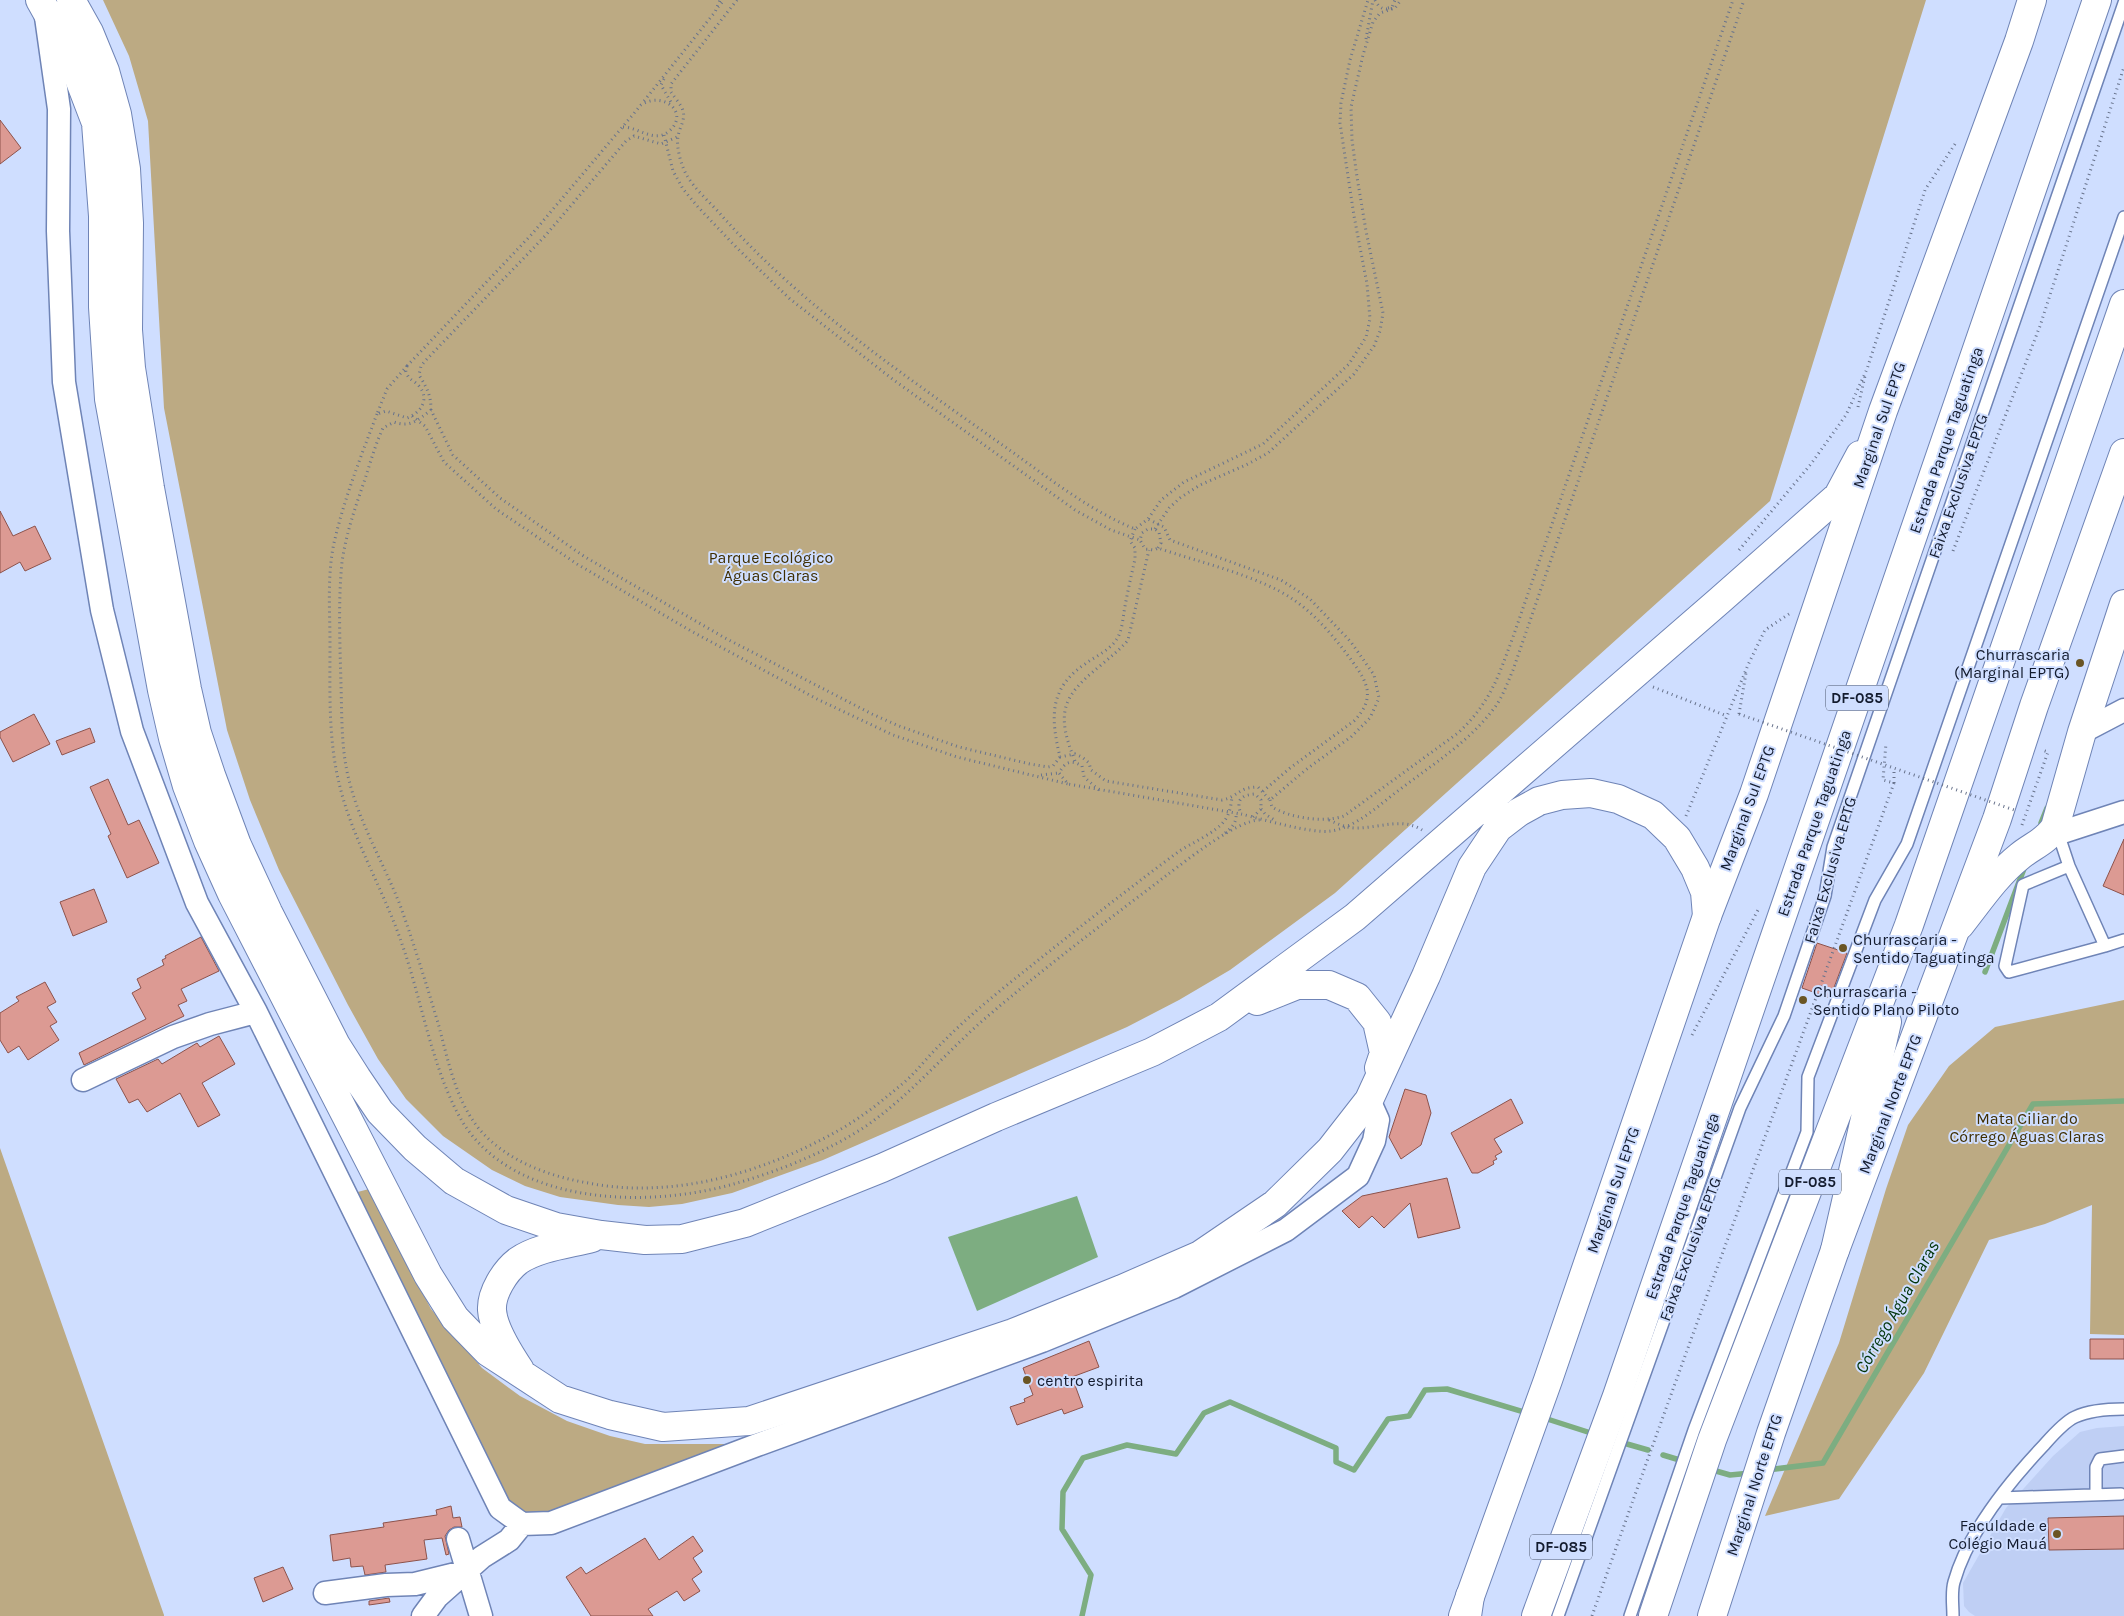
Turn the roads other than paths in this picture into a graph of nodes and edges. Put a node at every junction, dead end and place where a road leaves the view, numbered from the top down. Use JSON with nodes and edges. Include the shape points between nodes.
{"nodes":[{"id":1,"x":71,"y":0,"type":"edge"},
{"id":2,"x":2032,"y":0,"type":"edge"},
{"id":3,"x":2097,"y":0,"type":"edge"},
{"id":4,"x":2124,"y":3,"type":"edge"},
{"id":5,"x":43,"y":5,"type":"edge"},
{"id":6,"x":2124,"y":217,"type":"edge"},
{"id":7,"x":2124,"y":304,"type":"edge"},
{"id":8,"x":1883,"y":411,"type":"junction"},
{"id":9,"x":2124,"y":453,"type":"edge"},
{"id":10,"x":2124,"y":604,"type":"edge"},
{"id":11,"x":2124,"y":710,"type":"edge"},
{"id":12,"x":2082,"y":732,"type":"junction"},
{"id":13,"x":2124,"y":812,"type":"edge"},
{"id":14,"x":2054,"y":834,"type":"junction"},
{"id":15,"x":2069,"y":866,"type":"junction"},
{"id":16,"x":1706,"y":916,"type":"junction"},
{"id":17,"x":1909,"y":925,"type":"junction"},
{"id":18,"x":1952,"y":936,"type":"junction"},
{"id":19,"x":2124,"y":940,"type":"edge"},
{"id":20,"x":2105,"y":946,"type":"junction"},
{"id":21,"x":256,"y":1012,"type":"junction"},
{"id":22,"x":1219,"y":1017,"type":"junction"},
{"id":23,"x":83,"y":1080,"type":"dead end"},
{"id":24,"x":1369,"y":1100,"type":"junction"},
{"id":25,"x":601,"y":1235,"type":"junction"},
{"id":26,"x":1835,"y":1250,"type":"junction"},
{"id":27,"x":524,"y":1376,"type":"junction"},
{"id":28,"x":1626,"y":1397,"type":"junction"},
{"id":29,"x":2124,"y":1409,"type":"edge"},
{"id":30,"x":1703,"y":1435,"type":"junction"},
{"id":31,"x":2124,"y":1456,"type":"edge"},
{"id":32,"x":1594,"y":1484,"type":"junction"},
{"id":33,"x":2096,"y":1494,"type":"junction"},
{"id":34,"x":2122,"y":1494,"type":"dead end"},
{"id":35,"x":2000,"y":1498,"type":"junction"},
{"id":36,"x":1679,"y":1510,"type":"junction"},
{"id":37,"x":522,"y":1524,"type":"junction"},
{"id":38,"x":458,"y":1539,"type":"dead end"},
{"id":39,"x":468,"y":1571,"type":"junction"},
{"id":40,"x":1723,"y":1578,"type":"junction"},
{"id":41,"x":325,"y":1593,"type":"dead end"},
{"id":42,"x":1467,"y":1609,"type":"edge"},
{"id":43,"x":423,"y":1616,"type":"edge"},
{"id":44,"x":481,"y":1616,"type":"edge"},
{"id":45,"x":1536,"y":1616,"type":"edge"},
{"id":46,"x":1558,"y":1616,"type":"edge"},
{"id":47,"x":1630,"y":1616,"type":"edge"},
{"id":48,"x":1653,"y":1616,"type":"edge"},
{"id":49,"x":1712,"y":1616,"type":"edge"},
{"id":50,"x":1729,"y":1616,"type":"edge"},
{"id":51,"x":1954,"y":1616,"type":"edge"}],
"edges":[{"from":1,"to":25,"type":"main road","via":[[105,71],[117,114],[129,223],[128,330],[141,434],[197,732],[237,845],[336,1045],[380,1112],[454,1181],[499,1206],[556,1227]]},
{"from":2,"to":8,"type":"main road","name":"Marginal Sul EPTG"},
{"from":3,"to":28,"type":"main road","name":"Estrada Parque Taguatinga","number":"DF-085"},
{"from":4,"to":28,"type":"lane","name":"Faixa Exclusiva EPTG","via":[[1833,847],[1824,896],[1784,1016],[1740,1108]]},
{"from":5,"to":21,"type":"street","via":[[59,109],[58,231],[64,382],[102,610],[132,731],[197,903]]},
{"from":5,"to":27,"type":"main road","via":[[68,50],[96,123],[103,216],[103,307],[109,399],[162,690],[187,786],[232,894],[428,1274],[456,1318],[488,1352]]},
{"from":6,"to":30,"type":"lane","via":[[1907,844],[1875,900],[1808,1077],[1807,1132]]},
{"from":7,"to":17,"type":"main road","number":"DF-085"},
{"from":8,"to":16,"type":"main road","name":"Marginal Sul EPTG","via":[[1754,794]]},
{"from":8,"to":22,"type":"main road","via":[[1838,496],[1355,917]]},
{"from":9,"to":18,"type":"main road","name":"Marginal Norte EPTG","via":[[1997,819]]},
{"from":10,"to":12,"type":"main road"},
{"from":11,"to":12,"type":"street"},
{"from":12,"to":14,"type":"main road"},
{"from":13,"to":14,"type":"street"},
{"from":14,"to":15,"type":"lane"},
{"from":14,"to":18,"type":"main road","via":[[2019,856],[1991,884]]},
{"from":15,"to":20,"type":"lane"},
{"from":15,"to":20,"type":"lane","via":[[2023,885],[2005,966],[2009,972]]},
{"from":16,"to":24,"type":"main road","via":[[1705,892],[1695,868],[1677,838],[1653,815],[1618,799],[1591,793],[1538,801],[1498,828],[1472,867]]},
{"from":16,"to":42,"type":"main road","name":"Marginal Sul EPTG"},
{"from":17,"to":26,"type":"main road"},
{"from":17,"to":30,"type":"main road","number":"DF-085"},
{"from":18,"to":26,"type":"main road","name":"Marginal Norte EPTG"},
{"from":19,"to":20,"type":"lane"},
{"from":21,"to":23,"type":"street","via":[[173,1037]]},
{"from":21,"to":37,"type":"street","via":[[500,1508]]},
{"from":22,"to":24,"type":"main road","via":[[1297,985],[1330,985],[1357,997],[1376,1022],[1384,1053]]},
{"from":22,"to":25,"type":"main road","via":[[1152,1052],[882,1168],[744,1223],[682,1239],[645,1240]]},
{"from":24,"to":27,"type":"main road","via":[[1330,1150],[1275,1204],[1200,1254],[1013,1333],[749,1421],[663,1427],[610,1416],[560,1399]]},
{"from":24,"to":37,"type":"street","via":[[1378,1120],[1374,1141],[1358,1176],[1286,1230],[1174,1287],[1042,1341],[757,1444],[551,1524]]},
{"from":25,"to":27,"type":"main road","via":[[540,1251],[518,1261],[498,1283],[492,1310],[503,1346]]},
{"from":26,"to":40,"type":"main road","name":"Marginal Norte EPTG"},
{"from":28,"to":32,"type":"main road","name":"Estrada Parque Taguatinga","number":"DF-085"},
{"from":29,"to":35,"type":"lane","via":[[2094,1411],[2074,1418],[2028,1462]]},
{"from":30,"to":36,"type":"main road","number":"DF-085"},
{"from":31,"to":33,"type":"lane","via":[[2100,1459],[2096,1467]]},
{"from":32,"to":45,"type":"main road","name":"Estrada Parque Taguatinga","number":"DF-085"},
{"from":32,"to":46,"type":"lane"},
{"from":33,"to":34,"type":"lane"},
{"from":33,"to":35,"type":"lane"},
{"from":35,"to":51,"type":"lane","via":[[1975,1533],[1963,1557],[1953,1584]]},
{"from":36,"to":47,"type":"lane"},
{"from":36,"to":48,"type":"main road","number":"DF-085"},
{"from":37,"to":39,"type":"street","via":[[509,1540],[482,1557]]},
{"from":38,"to":39,"type":"street"},
{"from":39,"to":41,"type":"street","via":[[415,1584]]},
{"from":39,"to":43,"type":"street","via":[[437,1597]]},
{"from":39,"to":44,"type":"street"},
{"from":40,"to":49,"type":"main road","name":"Marginal Norte EPTG"},
{"from":40,"to":50,"type":"main road"}]}
